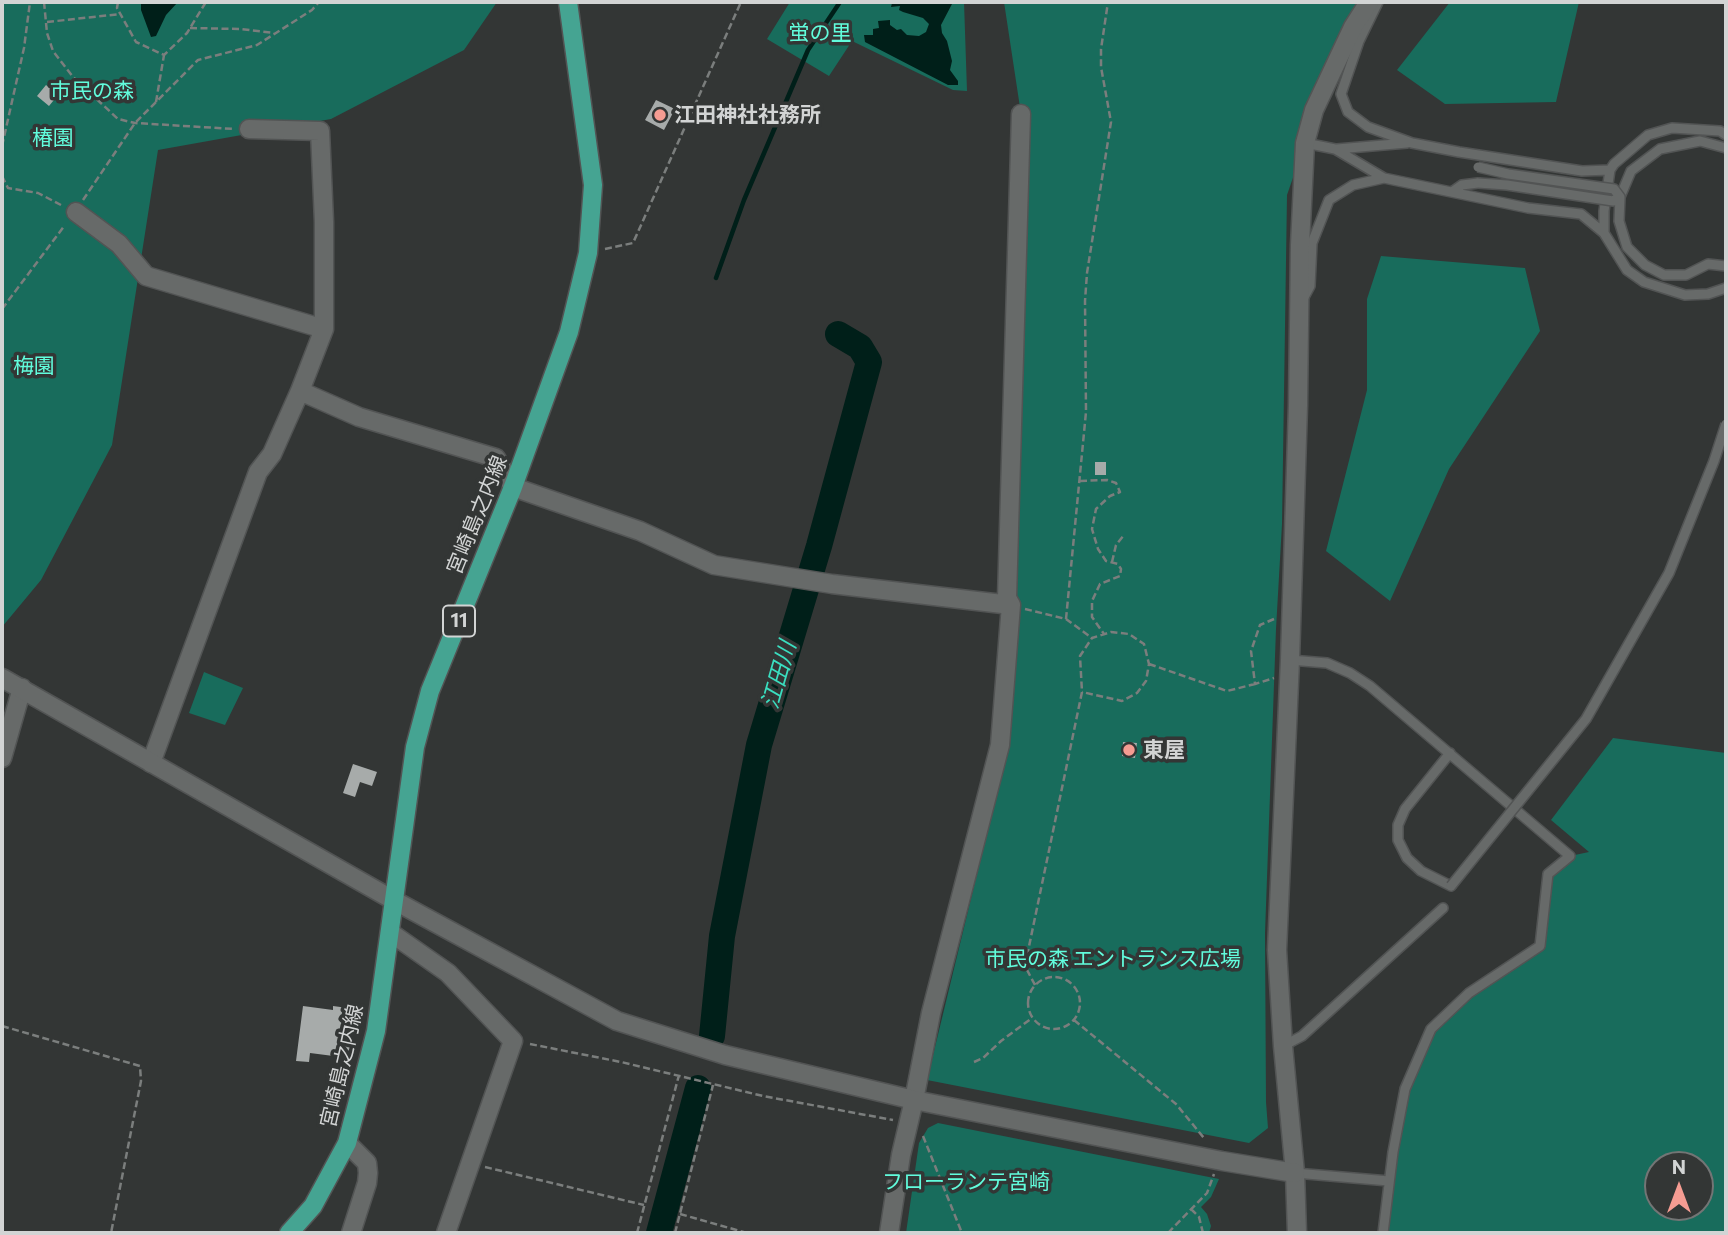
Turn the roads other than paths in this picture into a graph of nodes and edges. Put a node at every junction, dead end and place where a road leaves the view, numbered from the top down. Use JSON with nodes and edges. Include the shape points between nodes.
{"nodes":[{"id":1,"x":568,"y":2,"type":"edge"},
{"id":2,"x":1369,"y":2,"type":"edge"},
{"id":3,"x":1378,"y":2,"type":"edge"},
{"id":4,"x":1021,"y":114,"type":"dead end"},
{"id":5,"x":249,"y":129,"type":"road end"},
{"id":6,"x":1726,"y":135,"type":"edge"},
{"id":7,"x":1305,"y":143,"type":"junction"},
{"id":8,"x":1412,"y":143,"type":"junction"},
{"id":9,"x":1726,"y":148,"type":"edge"},
{"id":10,"x":1335,"y":149,"type":"junction"},
{"id":11,"x":1459,"y":152,"type":"junction"},
{"id":12,"x":1610,"y":170,"type":"junction"},
{"id":13,"x":1384,"y":178,"type":"junction"},
{"id":14,"x":1452,"y":192,"type":"junction"},
{"id":15,"x":1620,"y":197,"type":"junction"},
{"id":16,"x":75,"y":212,"type":"road end"},
{"id":17,"x":1604,"y":233,"type":"junction"},
{"id":18,"x":1726,"y":266,"type":"edge"},
{"id":19,"x":1726,"y":288,"type":"edge"},
{"id":20,"x":1299,"y":305,"type":"junction"},
{"id":21,"x":324,"y":329,"type":"junction"},
{"id":22,"x":300,"y":391,"type":"junction"},
{"id":23,"x":1726,"y":424,"type":"edge"},
{"id":24,"x":513,"y":487,"type":"junction"},
{"id":25,"x":1011,"y":605,"type":"junction"},
{"id":26,"x":1290,"y":660,"type":"junction"},
{"id":27,"x":2,"y":678,"type":"edge"},
{"id":28,"x":22,"y":688,"type":"junction"},
{"id":29,"x":1450,"y":753,"type":"junction"},
{"id":30,"x":2,"y":758,"type":"edge"},
{"id":31,"x":151,"y":763,"type":"junction"},
{"id":32,"x":395,"y":901,"type":"junction"},
{"id":33,"x":1443,"y":908,"type":"dead end"},
{"id":34,"x":391,"y":933,"type":"junction"},
{"id":35,"x":1283,"y":1046,"type":"junction"},
{"id":36,"x":914,"y":1100,"type":"junction"},
{"id":37,"x":347,"y":1143,"type":"junction"},
{"id":38,"x":1295,"y":1173,"type":"junction"},
{"id":39,"x":1389,"y":1181,"type":"junction"},
{"id":40,"x":289,"y":1233,"type":"edge"},
{"id":41,"x":351,"y":1233,"type":"edge"},
{"id":42,"x":446,"y":1233,"type":"edge"},
{"id":43,"x":889,"y":1233,"type":"edge"},
{"id":44,"x":1297,"y":1233,"type":"edge"},
{"id":45,"x":1383,"y":1233,"type":"edge"}],
"edges":[{"from":1,"to":24,"type":"main road","name":"宮崎島之内線","number":"11","via":[[593,186],[588,253],[569,332]]},
{"from":2,"to":7,"type":"street","via":[[1314,110]]},
{"from":3,"to":8,"type":"lane","via":[[1341,94],[1348,112],[1368,127]]},
{"from":4,"to":25,"type":"street","via":[[1007,598]]},
{"from":5,"to":21,"type":"street","via":[[320,131]]},
{"from":6,"to":12,"type":"lane","via":[[1672,128],[1648,135]]},
{"from":7,"to":10,"type":"lane"},
{"from":7,"to":20,"type":"street"},
{"from":8,"to":10,"type":"lane"},
{"from":8,"to":11,"type":"lane"},
{"from":9,"to":15,"type":"lane","via":[[1700,141],[1660,149],[1631,170]]},
{"from":10,"to":13,"type":"lane"},
{"from":11,"to":12,"type":"lane"},
{"from":11,"to":15,"type":"lane","bridge":true,"via":[[1478,167],[1614,189]]},
{"from":12,"to":17,"type":"lane"},
{"from":13,"to":14,"type":"lane"},
{"from":13,"to":20,"type":"lane","via":[[1353,185],[1329,200],[1312,243],[1310,286]]},
{"from":14,"to":15,"type":"lane","bridge":true,"via":[[1478,183],[1613,201]]},
{"from":14,"to":17,"type":"lane","via":[[1581,214]]},
{"from":15,"to":18,"type":"lane","bridge":true,"via":[[1619,220],[1626,247],[1645,265],[1664,275],[1686,275],[1709,264]]},
{"from":16,"to":21,"type":"street","via":[[119,244],[146,276]]},
{"from":17,"to":19,"type":"lane","via":[[1627,270],[1644,282],[1685,295]]},
{"from":20,"to":26,"type":"street"},
{"from":21,"to":22,"type":"street"},
{"from":22,"to":24,"type":"street","via":[[359,417],[496,458]]},
{"from":22,"to":31,"type":"street","via":[[272,454],[258,472]]},
{"from":23,"to":29,"type":"lane","bridge":true,"via":[[1669,573],[1586,719],[1451,886],[1421,871],[1398,840],[1405,809]]},
{"from":24,"to":25,"type":"street","via":[[640,531],[714,565]]},
{"from":24,"to":32,"type":"main road","name":"宮崎島之内線","number":"11","via":[[430,691],[415,747]]},
{"from":25,"to":36,"type":"street","via":[[1000,745],[931,1013]]},
{"from":26,"to":29,"type":"lane","via":[[1328,663],[1350,673]]},
{"from":26,"to":35,"type":"street","via":[[1277,950]]},
{"from":27,"to":28,"type":"street"},
{"from":28,"to":30,"type":"street"},
{"from":28,"to":31,"type":"street"},
{"from":29,"to":39,"type":"lane","via":[[1570,856],[1548,874],[1540,946],[1469,993],[1431,1029],[1405,1089]]},
{"from":31,"to":32,"type":"street"},
{"from":32,"to":34,"type":"main road","name":"宮崎島之内線","number":"11"},
{"from":32,"to":36,"type":"street","via":[[618,1021],[725,1055]]},
{"from":33,"to":35,"type":"lane","via":[[1302,1036]]},
{"from":34,"to":37,"type":"main road","name":"宮崎島之内線","number":"11","via":[[376,1031]]},
{"from":34,"to":42,"type":"street","via":[[449,973],[513,1041]]},
{"from":35,"to":38,"type":"street"},
{"from":36,"to":38,"type":"street"},
{"from":36,"to":43,"type":"street","via":[[914,1126],[901,1155]]},
{"from":37,"to":40,"type":"main road","name":"宮崎島之内線","number":"11","via":[[313,1206]]},
{"from":37,"to":41,"type":"street","via":[[367,1163],[368,1173]]},
{"from":38,"to":39,"type":"lane"},
{"from":38,"to":44,"type":"street"},
{"from":39,"to":45,"type":"lane"}]}
